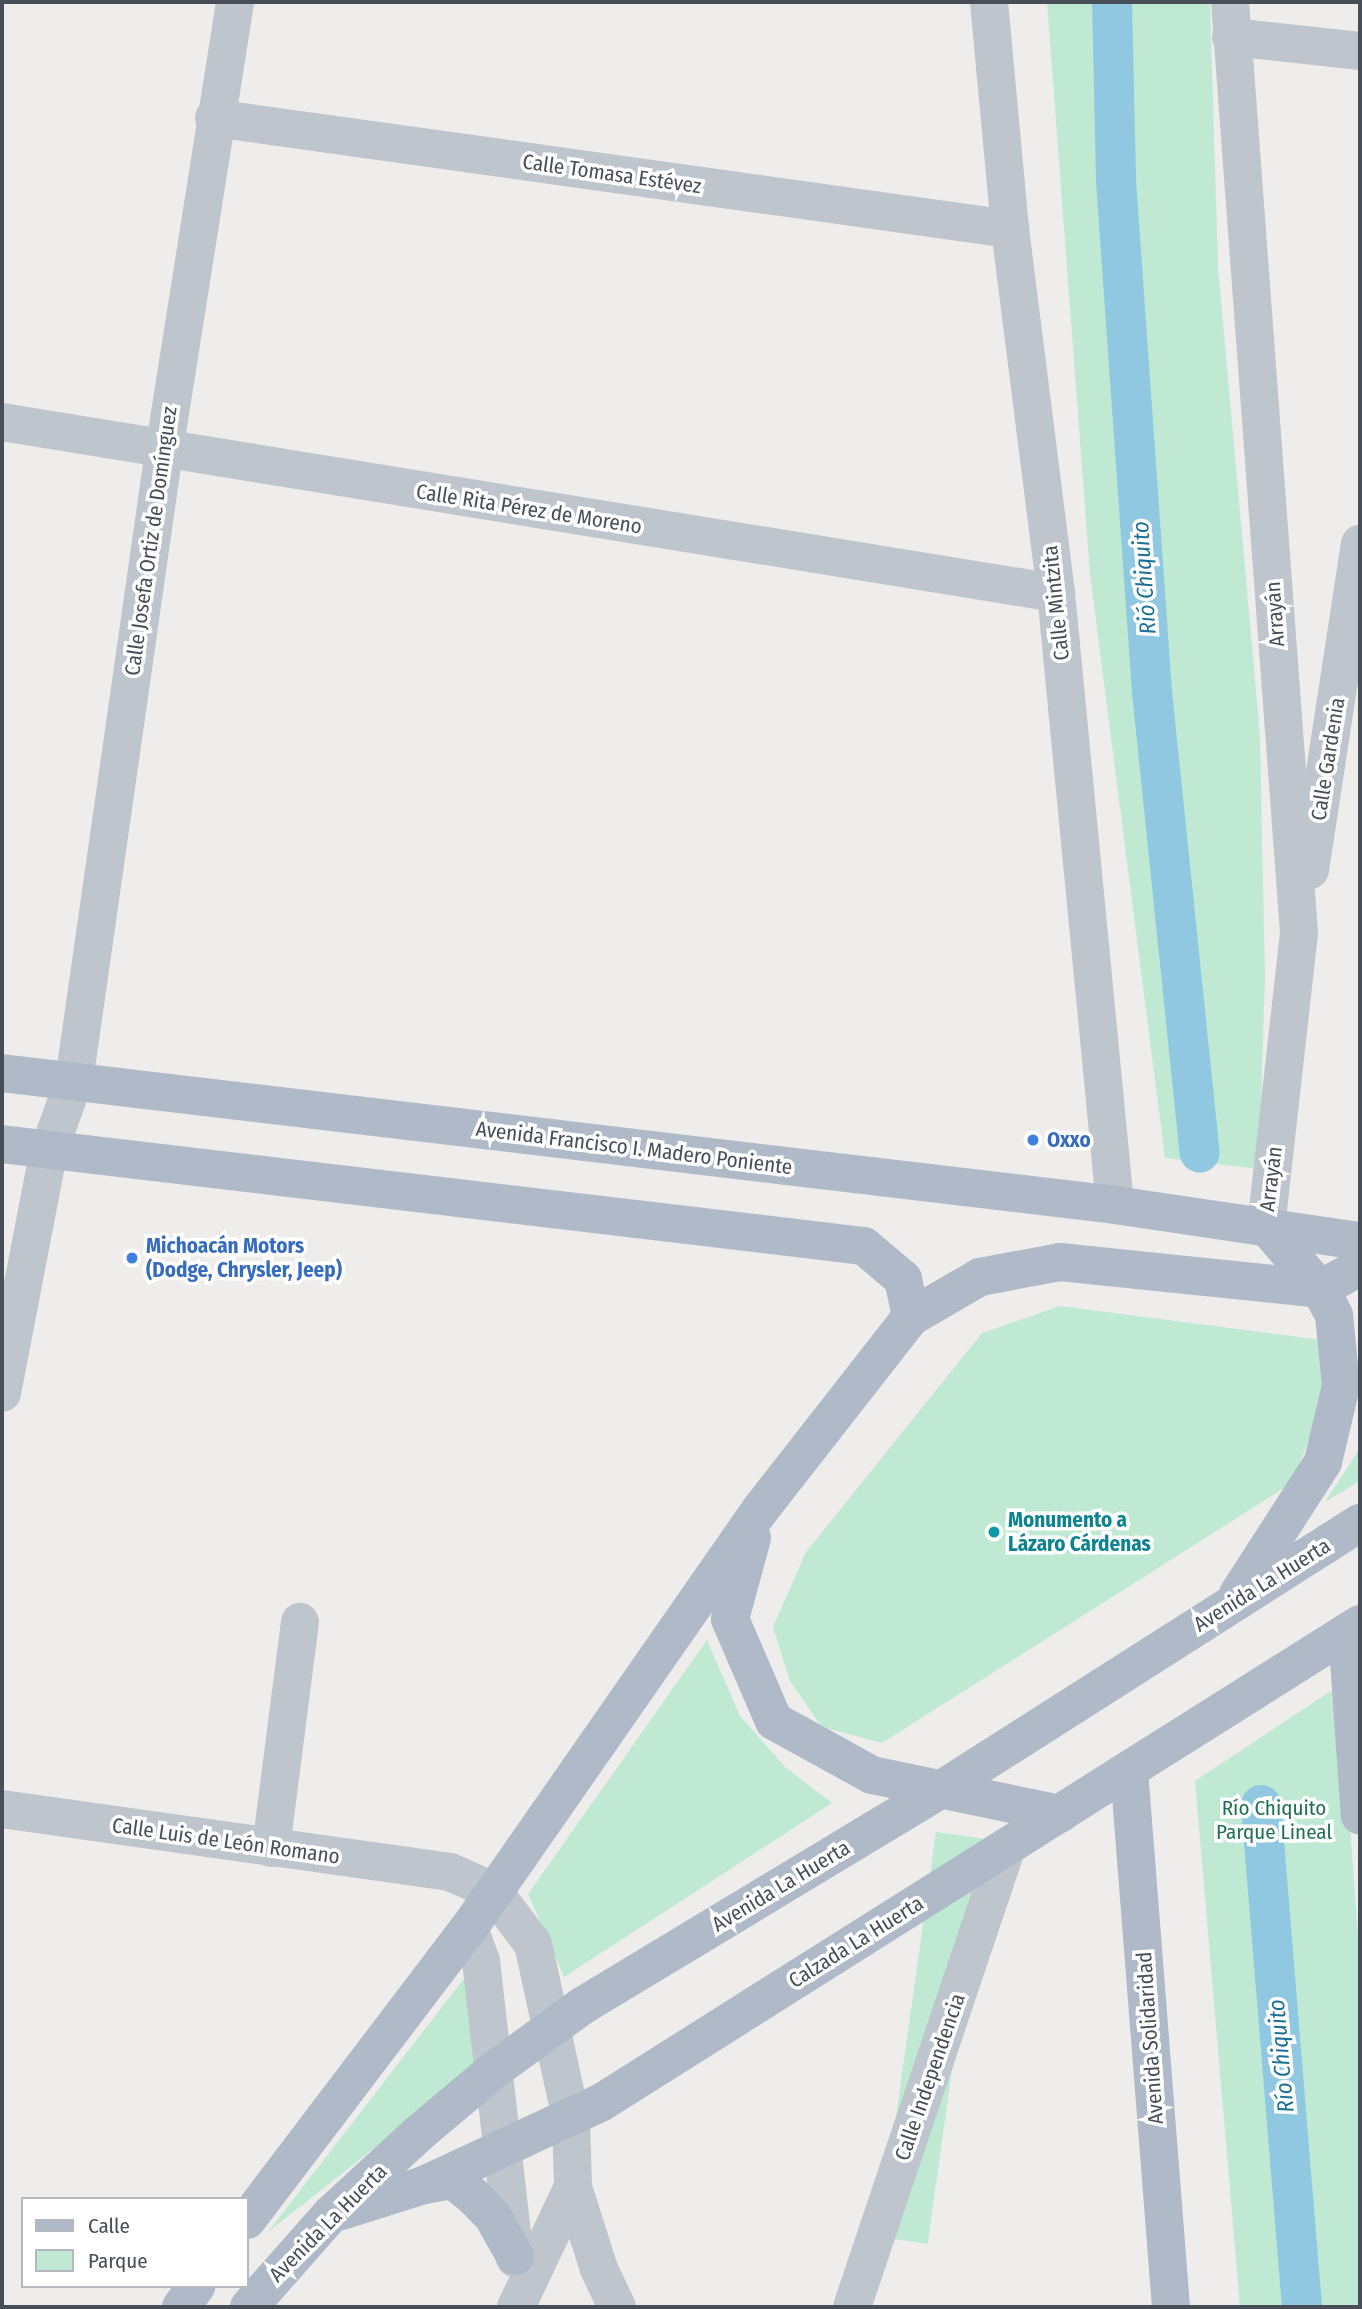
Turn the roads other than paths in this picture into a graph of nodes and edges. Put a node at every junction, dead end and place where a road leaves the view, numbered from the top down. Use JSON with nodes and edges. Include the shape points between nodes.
{"nodes":[{"id":1,"x":235,"y":2,"type":"edge"},
{"id":2,"x":989,"y":2,"type":"edge"},
{"id":3,"x":1231,"y":20,"type":"edge"},
{"id":4,"x":1360,"y":51,"type":"edge"},
{"id":5,"x":214,"y":118,"type":"junction"},
{"id":6,"x":1010,"y":229,"type":"junction"},
{"id":7,"x":2,"y":422,"type":"edge"},
{"id":8,"x":163,"y":451,"type":"junction"},
{"id":9,"x":1360,"y":544,"type":"edge"},
{"id":10,"x":1056,"y":593,"type":"junction"},
{"id":11,"x":1357,"y":597,"type":"edge"},
{"id":12,"x":1299,"y":933,"type":"junction"},
{"id":13,"x":2,"y":1073,"type":"edge"},
{"id":14,"x":74,"y":1081,"type":"junction"},
{"id":15,"x":2,"y":1144,"type":"edge"},
{"id":16,"x":50,"y":1150,"type":"junction"},
{"id":17,"x":1115,"y":1206,"type":"junction"},
{"id":18,"x":1266,"y":1226,"type":"junction"},
{"id":19,"x":1360,"y":1241,"type":"edge"},
{"id":20,"x":1360,"y":1266,"type":"edge"},
{"id":21,"x":1320,"y":1290,"type":"junction"},
{"id":22,"x":911,"y":1317,"type":"junction"},
{"id":23,"x":2,"y":1393,"type":"edge"},
{"id":24,"x":760,"y":1510,"type":"junction"},
{"id":25,"x":1360,"y":1523,"type":"edge"},
{"id":26,"x":1233,"y":1601,"type":"junction"},
{"id":27,"x":300,"y":1622,"type":"dead end"},
{"id":28,"x":1354,"y":1628,"type":"edge"},
{"id":29,"x":1129,"y":1770,"type":"junction"},
{"id":30,"x":942,"y":1789,"type":"junction"},
{"id":31,"x":2,"y":1809,"type":"edge"},
{"id":32,"x":1060,"y":1814,"type":"junction"},
{"id":33,"x":1360,"y":1816,"type":"edge"},
{"id":34,"x":1007,"y":1846,"type":"junction"},
{"id":35,"x":271,"y":1848,"type":"junction"},
{"id":36,"x":493,"y":1891,"type":"junction"},
{"id":37,"x":469,"y":1928,"type":"junction"},
{"id":38,"x":552,"y":2027,"type":"junction"},
{"id":39,"x":494,"y":2070,"type":"junction"},
{"id":40,"x":571,"y":2119,"type":"junction"},
{"id":41,"x":501,"y":2151,"type":"junction"},
{"id":42,"x":424,"y":2185,"type":"junction"},
{"id":43,"x":573,"y":2187,"type":"junction"},
{"id":44,"x":330,"y":2215,"type":"junction"},
{"id":45,"x":248,"y":2219,"type":"edge"},
{"id":46,"x":527,"y":2258,"type":"junction"},
{"id":47,"x":599,"y":2269,"type":"junction"},
{"id":48,"x":195,"y":2288,"type":"edge"},
{"id":49,"x":252,"y":2294,"type":"edge"},
{"id":50,"x":509,"y":2303,"type":"edge"},
{"id":51,"x":181,"y":2307,"type":"edge"},
{"id":52,"x":582,"y":2307,"type":"edge"},
{"id":53,"x":617,"y":2307,"type":"edge"},
{"id":54,"x":852,"y":2307,"type":"edge"},
{"id":55,"x":1171,"y":2307,"type":"edge"}],
"edges":[{"from":1,"to":5,"type":"street","name":"Calle Josefa Ortiz de Domínguez"},
{"from":2,"to":6,"type":"street","name":"Calle Mintzita"},
{"from":3,"to":4,"type":"street"},
{"from":3,"to":12,"type":"street","name":"Arrayán"},
{"from":5,"to":6,"type":"street","name":"Calle Tomasa Estévez"},
{"from":5,"to":8,"type":"street","name":"Calle Josefa Ortiz de Domínguez"},
{"from":6,"to":10,"type":"street","name":"Calle Mintzita"},
{"from":7,"to":8,"type":"street","name":"Calle Rita Pérez de Moreno"},
{"from":8,"to":10,"type":"street","name":"Calle Rita Pérez de Moreno"},
{"from":8,"to":14,"type":"street","name":"Calle Josefa Ortiz de Domínguez"},
{"from":9,"to":11,"type":"street","name":"Calle Gardenia"},
{"from":10,"to":17,"type":"street","name":"Calle Mintzita"},
{"from":11,"to":12,"type":"street","name":"Calle Gardenia"},
{"from":12,"to":18,"type":"street","name":"Arrayán"},
{"from":13,"to":14,"type":"main road","name":"Avenida Francisco I. Madero Poniente"},
{"from":14,"to":16,"type":"street","name":"Calle Josefa Ortiz de Domínguez"},
{"from":14,"to":17,"type":"main road","name":"Avenida Francisco I. Madero Poniente"},
{"from":15,"to":16,"type":"main road"},
{"from":16,"to":22,"type":"main road","via":[[864,1246],[904,1279]]},
{"from":16,"to":23,"type":"street","name":"Calle Josefa Ortiz de Domínguez"},
{"from":17,"to":18,"type":"main road","name":"Avenida Francisco I. Madero Poniente"},
{"from":18,"to":19,"type":"main road","name":"Avenida Francisco I. Madero Poniente"},
{"from":18,"to":21,"type":"main road"},
{"from":20,"to":21,"type":"main road"},
{"from":21,"to":22,"type":"main road","via":[[1060,1262],[979,1277]]},
{"from":21,"to":26,"type":"main road","via":[[1334,1315],[1341,1386],[1322,1462]]},
{"from":22,"to":24,"type":"main road"},
{"from":24,"to":30,"type":"main road","via":[[730,1619],[774,1721],[872,1775]]},
{"from":24,"to":36,"type":"main road"},
{"from":25,"to":26,"type":"main road","name":"Avenida La Huerta"},
{"from":26,"to":30,"type":"main road","name":"Avenida La Huerta"},
{"from":27,"to":35,"type":"street"},
{"from":28,"to":29,"type":"main road","name":"Calzada La Huerta"},
{"from":28,"to":33,"type":"main road"},
{"from":29,"to":32,"type":"main road","name":"Calzada La Huerta"},
{"from":29,"to":55,"type":"main road","name":"Avenida Solidaridad"},
{"from":30,"to":32,"type":"main road"},
{"from":30,"to":38,"type":"main road","name":"Avenida La Huerta"},
{"from":31,"to":35,"type":"street","name":"Calle Luis de León Romano"},
{"from":32,"to":34,"type":"main road","name":"Calzada La Huerta"},
{"from":34,"to":40,"type":"main road","name":"Calzada La Huerta"},
{"from":34,"to":54,"type":"street","name":"Calle Independencia"},
{"from":35,"to":36,"type":"street","name":"Calle Luis de León Romano","via":[[450,1871]]},
{"from":36,"to":37,"type":"main road"},
{"from":36,"to":38,"type":"street","via":[[533,1944]]},
{"from":37,"to":39,"type":"street","via":[[481,1961]]},
{"from":37,"to":45,"type":"main road"},
{"from":38,"to":39,"type":"main road","name":"Avenida La Huerta"},
{"from":38,"to":40,"type":"street"},
{"from":39,"to":41,"type":"street"},
{"from":39,"to":44,"type":"main road","name":"Avenida La Huerta"},
{"from":40,"to":41,"type":"main road","name":"Calzada La Huerta"},
{"from":40,"to":43,"type":"street"},
{"from":41,"to":42,"type":"main road","name":"Calzada La Huerta"},
{"from":41,"to":46,"type":"street"},
{"from":42,"to":44,"type":"main road","name":"Calzada La Huerta"},
{"from":42,"to":46,"type":"main road","via":[[453,2180],[493,2217]]},
{"from":43,"to":46,"type":"street"},
{"from":43,"to":47,"type":"street"},
{"from":44,"to":49,"type":"main road","name":"Avenida La Huerta"},
{"from":46,"to":47,"type":"street"},
{"from":46,"to":50,"type":"street"},
{"from":47,"to":52,"type":"street"},
{"from":47,"to":53,"type":"street"},
{"from":48,"to":51,"type":"main road"}]}
